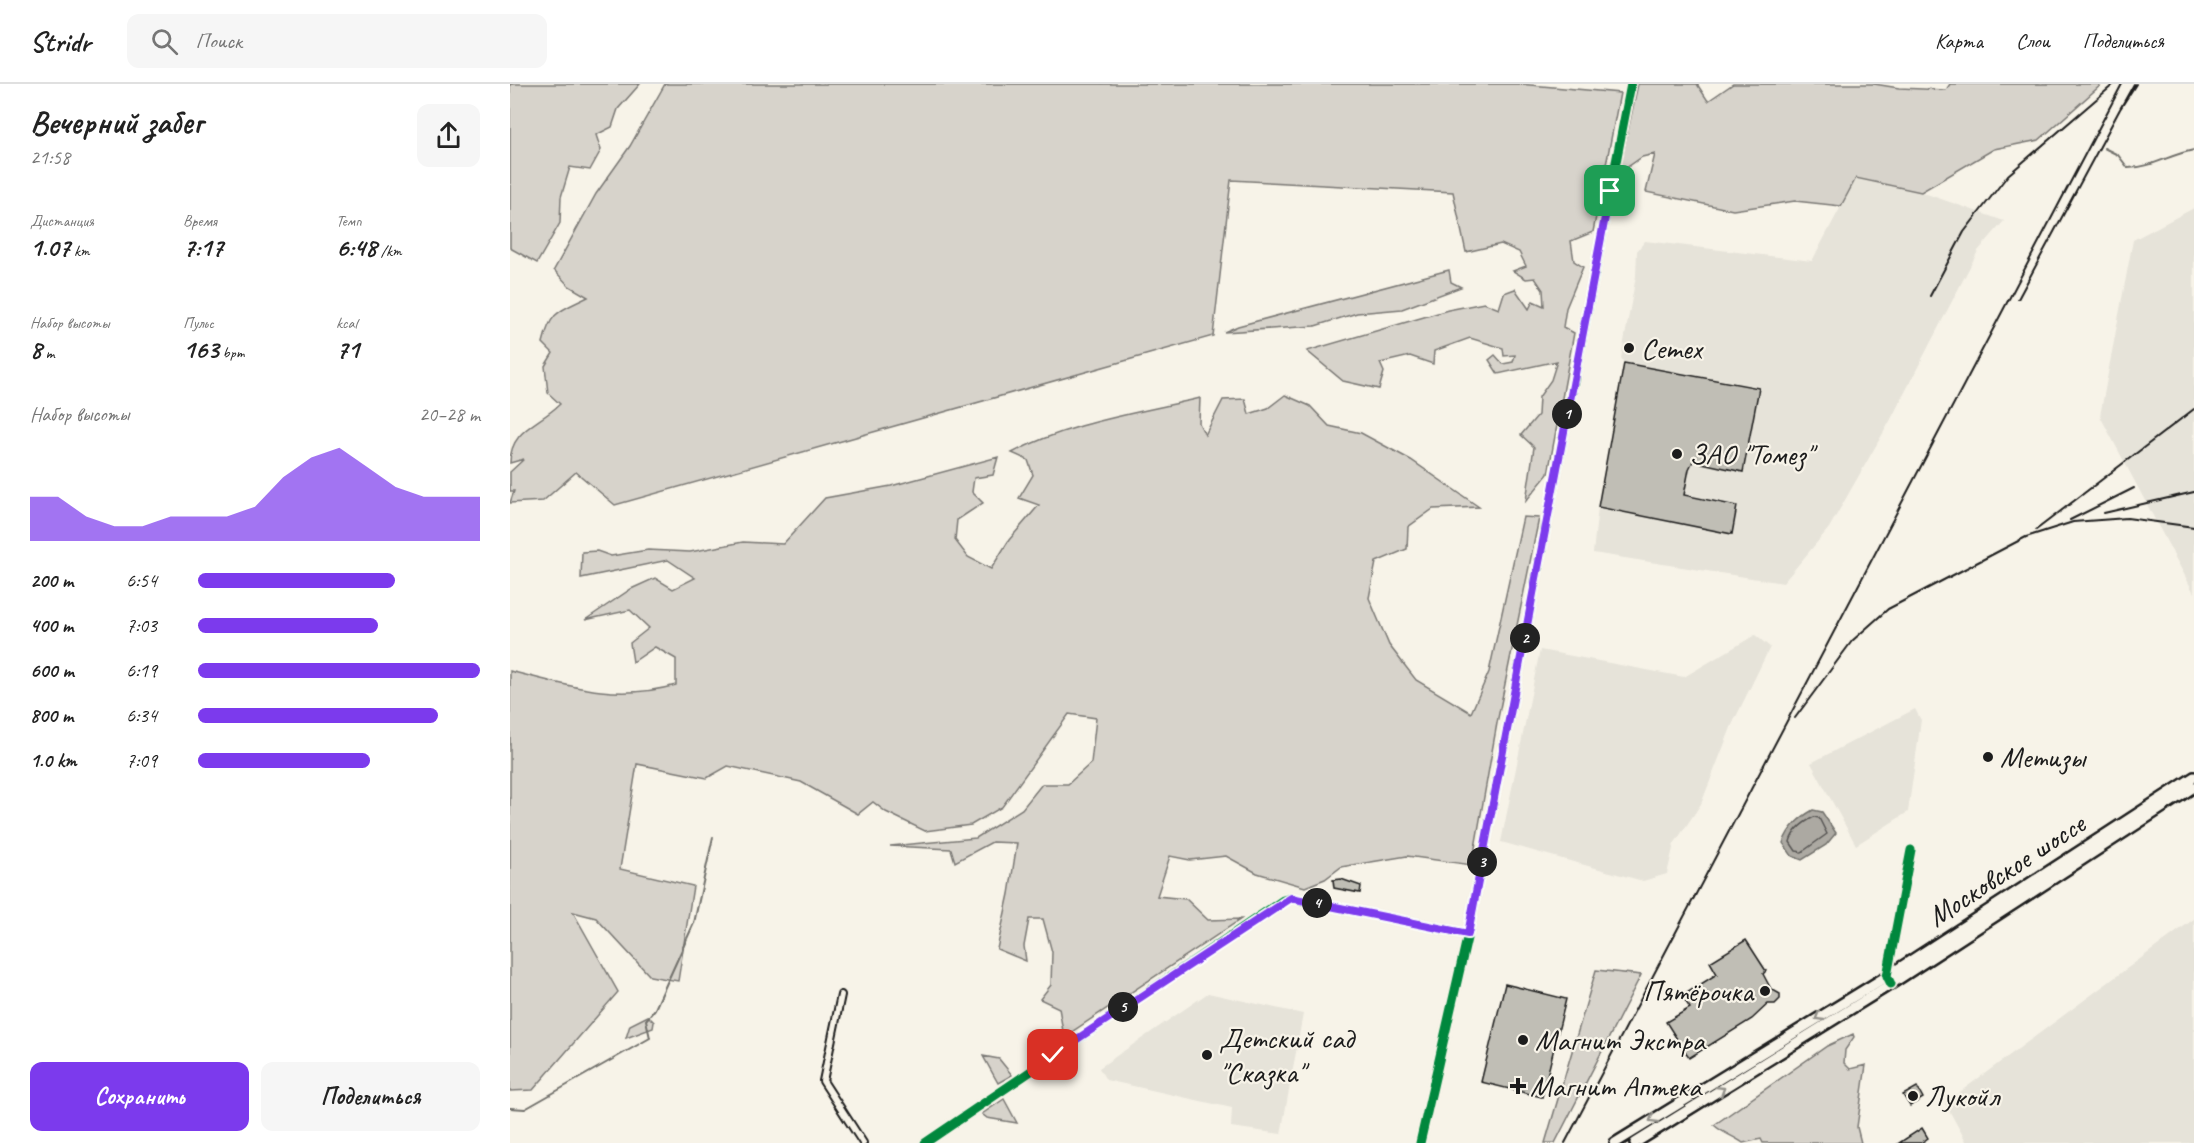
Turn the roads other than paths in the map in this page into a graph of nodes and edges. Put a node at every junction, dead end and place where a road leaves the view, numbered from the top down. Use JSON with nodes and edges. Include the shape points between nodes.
{"nodes":[{"id":1,"x":1631,"y":84,"type":"edge"},
{"id":2,"x":2194,"y":777,"type":"edge"},
{"id":3,"x":2194,"y":787,"type":"edge"},
{"id":4,"x":1911,"y":850,"type":"dead end"},
{"id":5,"x":1468,"y":934,"type":"junction"},
{"id":6,"x":1889,"y":980,"type":"junction"},
{"id":7,"x":841,"y":995,"type":"dead end"},
{"id":8,"x":863,"y":1143,"type":"edge"},
{"id":9,"x":925,"y":1143,"type":"edge"},
{"id":10,"x":1420,"y":1143,"type":"edge"},
{"id":11,"x":1615,"y":1143,"type":"edge"},
{"id":12,"x":1635,"y":1143,"type":"edge"}],
"edges":[{"from":1,"to":5,"type":"street"},
{"from":2,"to":6,"type":"main road","name":"Московское шоссе"},
{"from":3,"to":6,"type":"main road","name":"Московское шоссе"},
{"from":4,"to":6,"type":"street"},
{"from":5,"to":9,"type":"street","via":[[1291,898],[1175,972]]},
{"from":5,"to":10,"type":"street"},
{"from":6,"to":11,"type":"main road","name":"Московское шоссе","one_way":true},
{"from":12,"to":6,"type":"main road","name":"Московское шоссе","one_way":true},
{"from":7,"to":8,"type":"street","via":[[823,1081]]}]}
